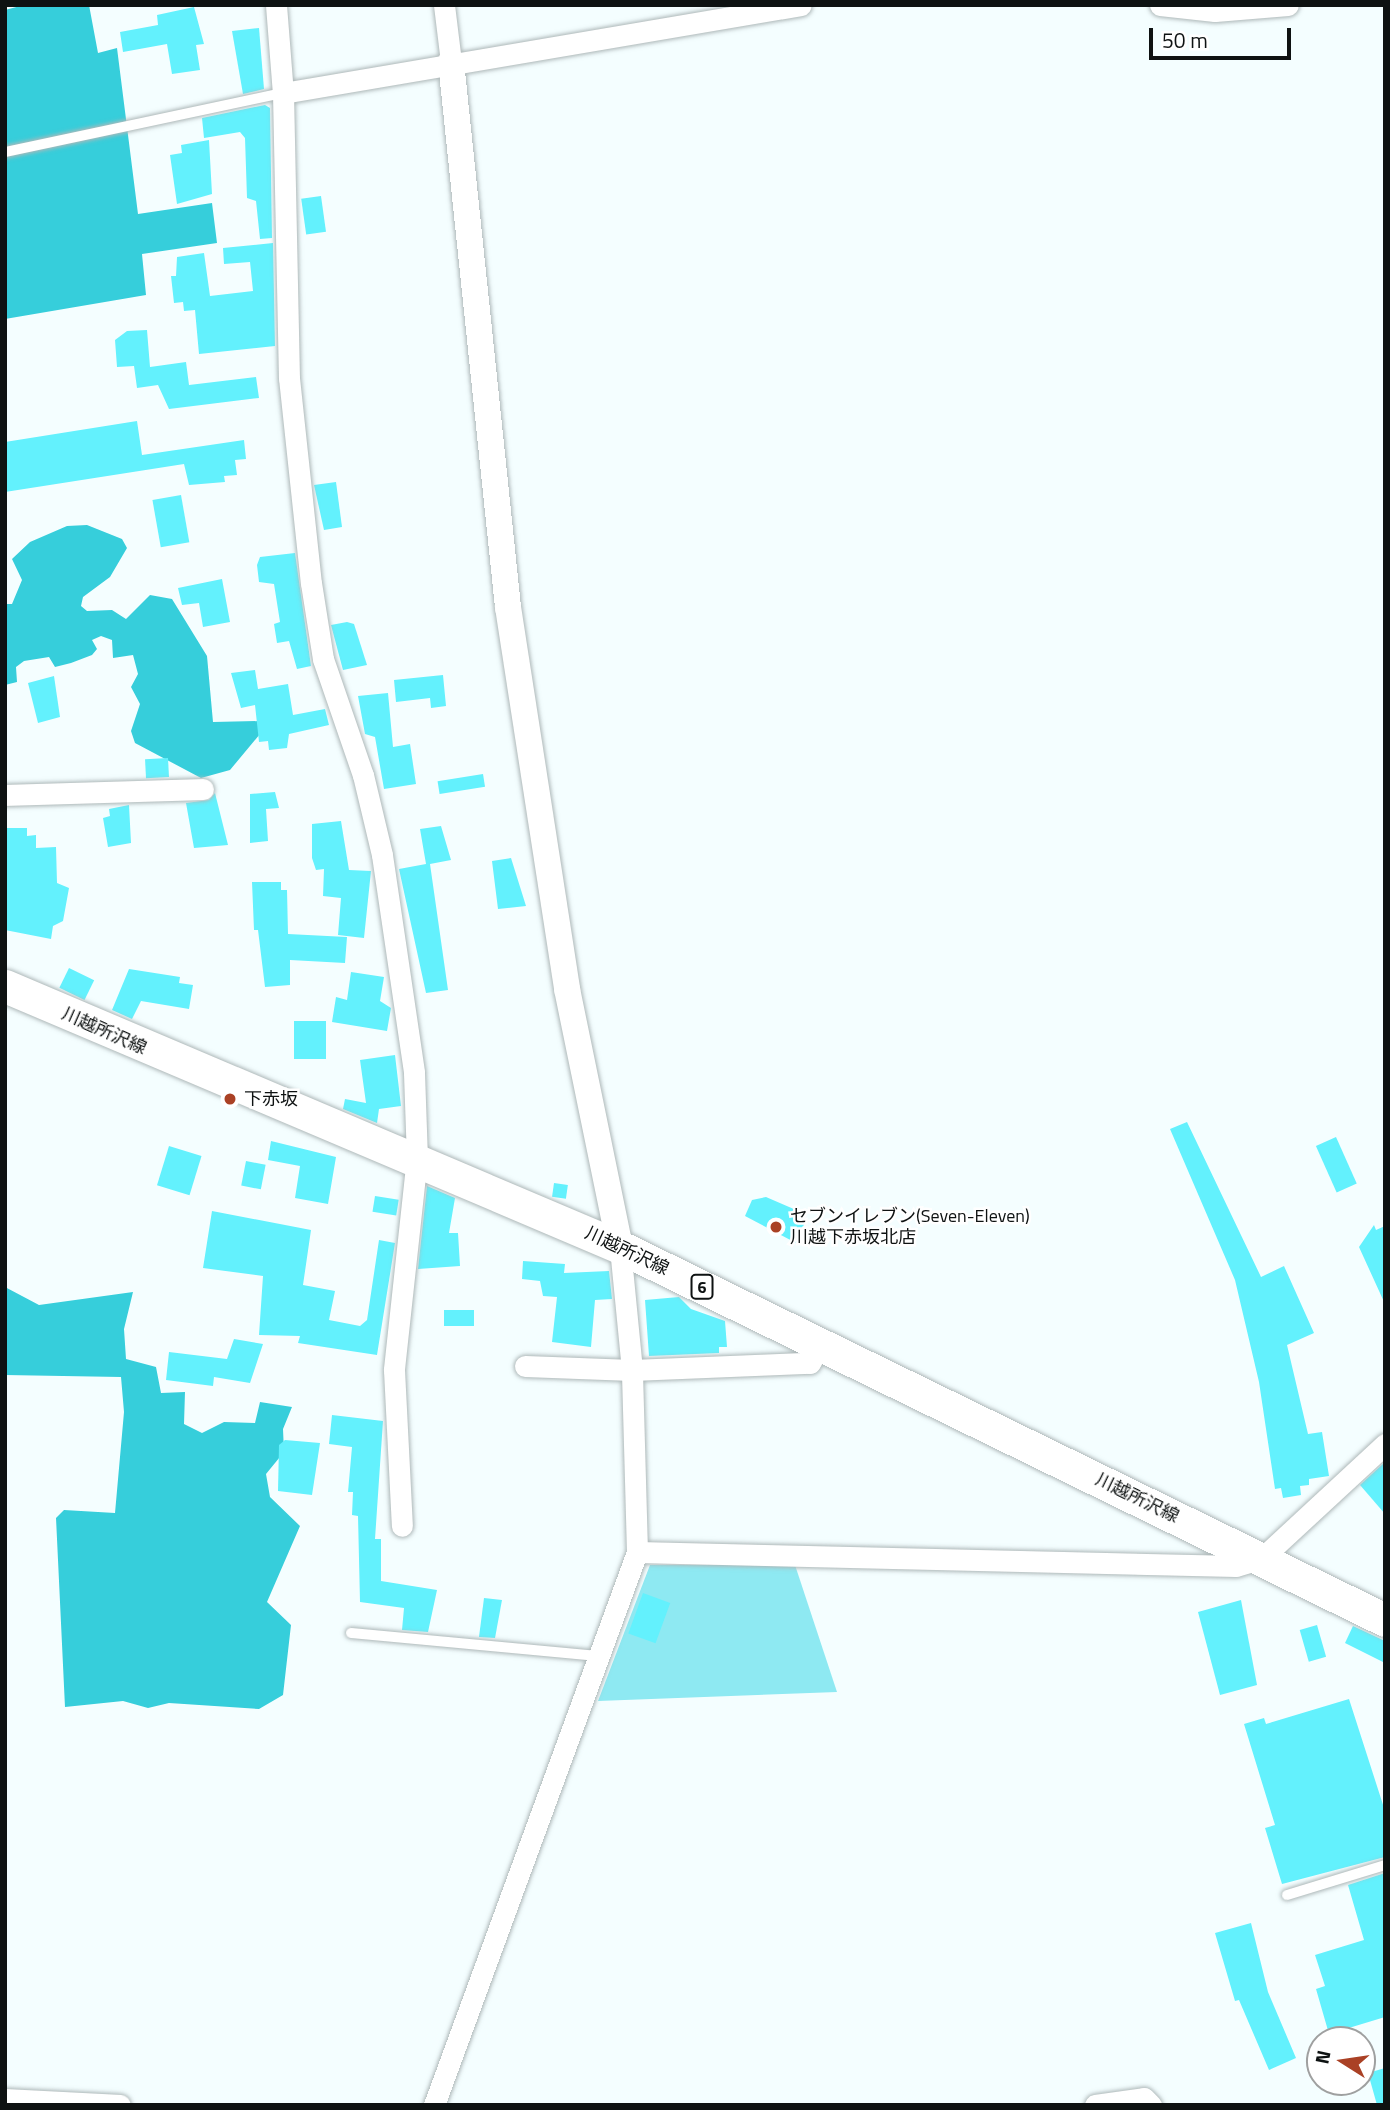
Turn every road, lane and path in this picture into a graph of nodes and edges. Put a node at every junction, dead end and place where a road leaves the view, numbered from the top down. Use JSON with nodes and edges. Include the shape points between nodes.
{"nodes":[{"id":1,"x":276,"y":5,"type":"edge"},
{"id":2,"x":444,"y":5,"type":"edge"},
{"id":3,"x":801,"y":5,"type":"edge"},
{"id":4,"x":1160,"y":5,"type":"edge"},
{"id":5,"x":1288,"y":5,"type":"edge"},
{"id":6,"x":451,"y":62,"type":"junction"},
{"id":7,"x":283,"y":93,"type":"junction"},
{"id":8,"x":5,"y":152,"type":"edge"},
{"id":9,"x":203,"y":789,"type":"dead end"},
{"id":10,"x":5,"y":795,"type":"edge"},
{"id":11,"x":5,"y":986,"type":"edge"},
{"id":12,"x":417,"y":1157,"type":"junction"},
{"id":13,"x":620,"y":1247,"type":"junction"},
{"id":14,"x":820,"y":1345,"type":"junction"},
{"id":15,"x":525,"y":1366,"type":"dead end"},
{"id":16,"x":632,"y":1370,"type":"junction"},
{"id":17,"x":1385,"y":1444,"type":"edge"},
{"id":18,"x":402,"y":1526,"type":"dead end"},
{"id":19,"x":637,"y":1552,"type":"junction"},
{"id":20,"x":1262,"y":1558,"type":"junction"},
{"id":21,"x":1385,"y":1620,"type":"edge"},
{"id":22,"x":351,"y":1633,"type":"dead end"},
{"id":23,"x":601,"y":1656,"type":"junction"},
{"id":24,"x":1385,"y":1866,"type":"edge"},
{"id":25,"x":1287,"y":1895,"type":"dead end"},
{"id":26,"x":5,"y":2099,"type":"edge"},
{"id":27,"x":120,"y":2105,"type":"edge"},
{"id":28,"x":434,"y":2105,"type":"edge"},
{"id":29,"x":1095,"y":2105,"type":"edge"},
{"id":30,"x":1151,"y":2105,"type":"edge"}],
"edges":[{"from":1,"to":7,"type":"street"},
{"from":2,"to":6,"type":"street"},
{"from":3,"to":6,"type":"street"},
{"from":4,"to":5,"type":"street","via":[[1215,11]]},
{"from":6,"to":7,"type":"street"},
{"from":6,"to":13,"type":"street","via":[[508,607],[567,989]]},
{"from":7,"to":8,"type":"lane"},
{"from":7,"to":12,"type":"street","via":[[289,378],[311,583],[323,659],[363,775],[382,855],[402,972]]},
{"from":9,"to":10,"type":"street"},
{"from":11,"to":12,"type":"main road","name":"川越所沢線","number":"6","via":[[198,1072]]},
{"from":12,"to":13,"type":"main road","name":"川越所沢線","number":"6"},
{"from":12,"to":18,"type":"street","via":[[394,1370]]},
{"from":13,"to":14,"type":"main road","name":"川越所沢線","number":"6"},
{"from":13,"to":16,"type":"street"},
{"from":14,"to":16,"type":"street","via":[[810,1363]]},
{"from":14,"to":20,"type":"main road","name":"川越所沢線","number":"6"},
{"from":15,"to":16,"type":"street"},
{"from":16,"to":19,"type":"street"},
{"from":17,"to":20,"type":"street"},
{"from":19,"to":20,"type":"street","via":[[1236,1566]]},
{"from":19,"to":23,"type":"street"},
{"from":20,"to":21,"type":"main road","name":"川越所沢線","number":"6"},
{"from":22,"to":23,"type":"lane"},
{"from":23,"to":28,"type":"street"},
{"from":24,"to":25,"type":"lane"},
{"from":26,"to":27,"type":"street"},
{"from":29,"to":30,"type":"street","via":[[1144,2098]]}]}
